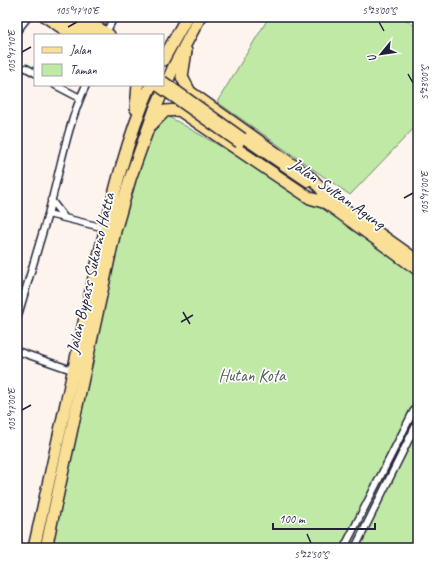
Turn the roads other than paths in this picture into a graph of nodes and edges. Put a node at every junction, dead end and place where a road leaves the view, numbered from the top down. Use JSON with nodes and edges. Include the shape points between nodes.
{"nodes":[{"id":1,"x":28,"y":17,"type":"edge"},
{"id":2,"x":46,"y":17,"type":"edge"},
{"id":3,"x":59,"y":17,"type":"edge"},
{"id":4,"x":114,"y":17,"type":"edge"},
{"id":5,"x":200,"y":17,"type":"edge"},
{"id":6,"x":184,"y":21,"type":"edge"},
{"id":7,"x":75,"y":24,"type":"edge"},
{"id":8,"x":17,"y":31,"type":"edge"},
{"id":9,"x":83,"y":34,"type":"edge"},
{"id":10,"x":104,"y":34,"type":"edge"},
{"id":11,"x":188,"y":38,"type":"junction"},
{"id":12,"x":164,"y":42,"type":"edge"},
{"id":13,"x":164,"y":58,"type":"edge"},
{"id":14,"x":26,"y":68,"type":"dead end"},
{"id":15,"x":34,"y":72,"type":"edge"},
{"id":16,"x":164,"y":82,"type":"edge"},
{"id":17,"x":57,"y":86,"type":"edge"},
{"id":18,"x":86,"y":86,"type":"edge"},
{"id":19,"x":138,"y":86,"type":"edge"},
{"id":20,"x":151,"y":86,"type":"edge"},
{"id":21,"x":157,"y":86,"type":"edge"},
{"id":22,"x":190,"y":92,"type":"junction"},
{"id":23,"x":80,"y":98,"type":"junction"},
{"id":24,"x":179,"y":110,"type":"junction"},
{"id":25,"x":133,"y":130,"type":"junction"},
{"id":26,"x":147,"y":130,"type":"junction"},
{"id":27,"x":241,"y":141,"type":"junction"},
{"id":28,"x":325,"y":199,"type":"junction"},
{"id":29,"x":51,"y":200,"type":"junction"},
{"id":30,"x":48,"y":214,"type":"junction"},
{"id":31,"x":64,"y":217,"type":"junction"},
{"id":32,"x":105,"y":228,"type":"junction"},
{"id":33,"x":418,"y":260,"type":"edge"},
{"id":34,"x":418,"y":271,"type":"edge"},
{"id":35,"x":17,"y":319,"type":"edge"},
{"id":36,"x":80,"y":336,"type":"junction"},
{"id":37,"x":91,"y":340,"type":"junction"},
{"id":38,"x":17,"y":351,"type":"edge"},
{"id":39,"x":72,"y":370,"type":"junction"},
{"id":40,"x":418,"y":406,"type":"edge"},
{"id":41,"x":418,"y":422,"type":"edge"},
{"id":42,"x":34,"y":548,"type":"edge"},
{"id":43,"x":46,"y":548,"type":"edge"},
{"id":44,"x":344,"y":548,"type":"edge"},
{"id":45,"x":355,"y":548,"type":"edge"}],
"edges":[{"from":1,"to":8,"type":"street"},
{"from":2,"to":7,"type":"highway"},
{"from":3,"to":7,"type":"main road"},
{"from":4,"to":10,"type":"street"},
{"from":5,"to":11,"type":"highway","name":"Jalan Bypass Sukarno Hatta"},
{"from":6,"to":12,"type":"highway"},
{"from":6,"to":13,"type":"highway"},
{"from":7,"to":9,"type":"main road"},
{"from":7,"to":10,"type":"highway"},
{"from":11,"to":22,"type":"highway","via":[[182,71],[184,82]]},
{"from":11,"to":26,"type":"highway","name":"Jalan Bypass Sukarno Hatta","via":[[160,95]]},
{"from":14,"to":15,"type":"street"},
{"from":16,"to":27,"type":"main road","bridge":true},
{"from":17,"to":23,"type":"street"},
{"from":18,"to":23,"type":"street"},
{"from":19,"to":25,"type":"highway"},
{"from":20,"to":25,"type":"highway","name":"Jalan Bypass Sukarno Hatta"},
{"from":21,"to":27,"type":"main road","bridge":true},
{"from":22,"to":24,"type":"highway","via":[[177,90],[170,94],[170,102]]},
{"from":22,"to":28,"type":"highway","via":[[312,178]]},
{"from":23,"to":29,"type":"street"},
{"from":24,"to":26,"type":"highway","via":[[163,113]]},
{"from":24,"to":28,"type":"highway","via":[[310,198]]},
{"from":25,"to":32,"type":"highway","name":"Jalan Bypass Sukarno Hatta"},
{"from":26,"to":37,"type":"highway","name":"Jalan Bypass Sukarno Hatta","via":[[115,232]]},
{"from":27,"to":28,"type":"main road","name":"Jalan Sultan Agung"},
{"from":28,"to":33,"type":"main road","name":"Jalan Sultan Agung"},
{"from":28,"to":34,"type":"main road","name":"Jalan Sultan Agung"},
{"from":29,"to":30,"type":"street"},
{"from":29,"to":31,"type":"street"},
{"from":30,"to":31,"type":"street"},
{"from":30,"to":35,"type":"street"},
{"from":31,"to":32,"type":"street"},
{"from":32,"to":36,"type":"highway","name":"Jalan Bypass Sukarno Hatta"},
{"from":36,"to":37,"type":"highway"},
{"from":36,"to":39,"type":"highway","name":"Jalan Bypass Sukarno Hatta"},
{"from":37,"to":43,"type":"highway","name":"Jalan Bypass Sukarno Hatta"},
{"from":38,"to":39,"type":"street"},
{"from":39,"to":42,"type":"highway","name":"Jalan Bypass Sukarno Hatta"},
{"from":40,"to":44,"type":"street"},
{"from":41,"to":45,"type":"street"}]}
